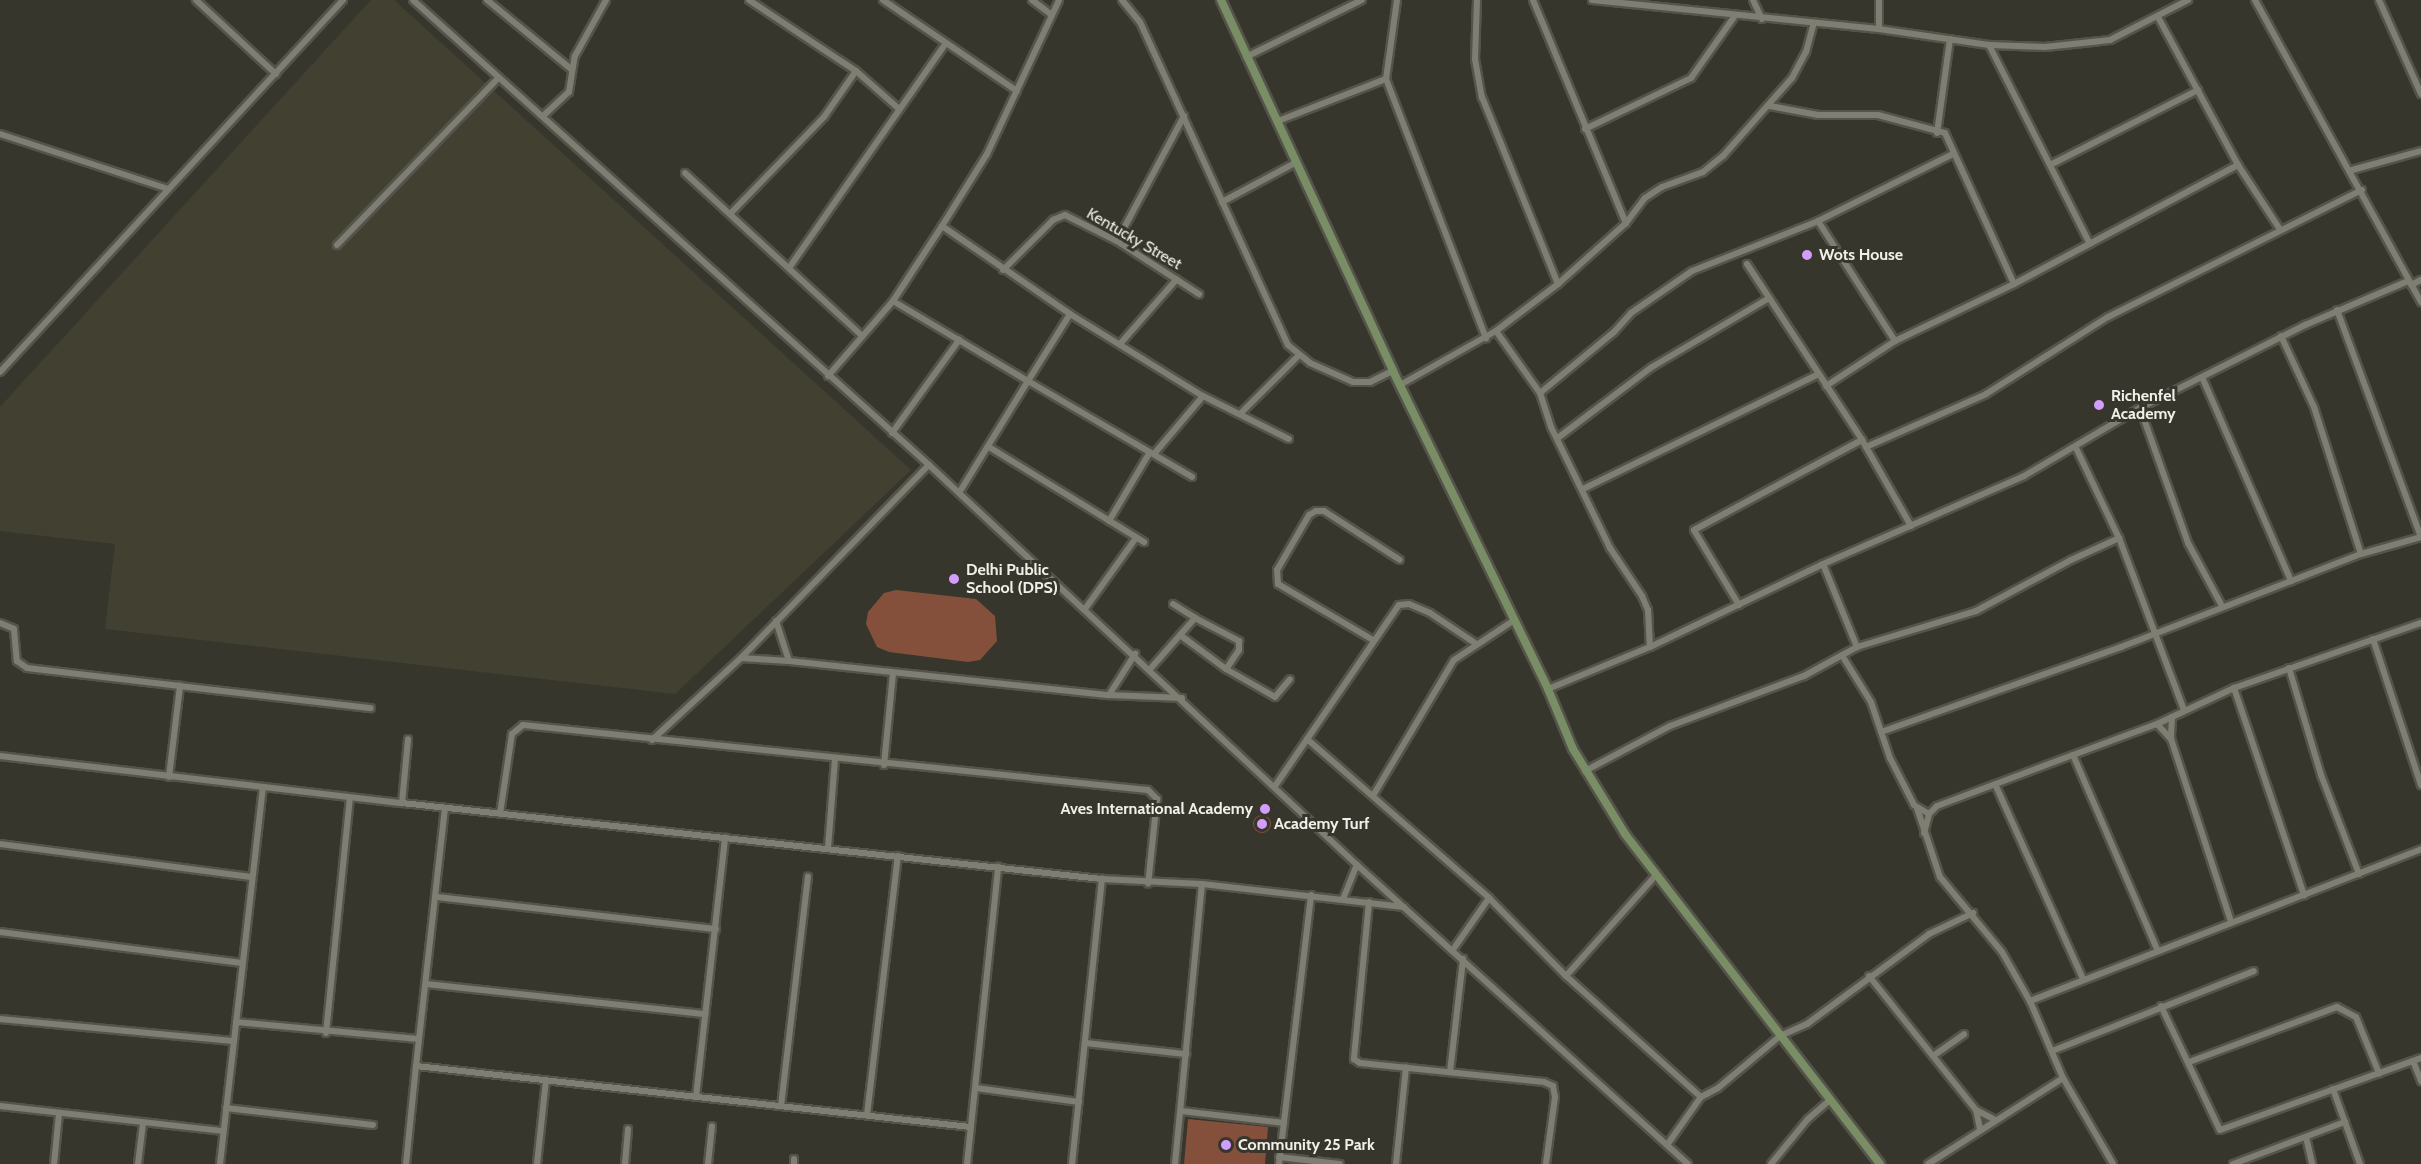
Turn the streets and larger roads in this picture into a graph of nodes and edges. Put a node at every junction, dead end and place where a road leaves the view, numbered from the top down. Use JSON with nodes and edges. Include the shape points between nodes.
{"nodes":[{"id":1,"x":196,"y":0,"type":"edge"},
{"id":2,"x":343,"y":0,"type":"edge"},
{"id":3,"x":413,"y":0,"type":"edge"},
{"id":4,"x":488,"y":0,"type":"edge"},
{"id":5,"x":606,"y":0,"type":"edge"},
{"id":6,"x":748,"y":0,"type":"edge"},
{"id":7,"x":883,"y":0,"type":"edge"},
{"id":8,"x":1032,"y":0,"type":"edge"},
{"id":9,"x":1059,"y":0,"type":"edge"},
{"id":10,"x":1122,"y":0,"type":"edge"},
{"id":11,"x":1221,"y":0,"type":"edge"},
{"id":12,"x":1344,"y":0,"type":"edge"},
{"id":13,"x":1362,"y":0,"type":"edge"},
{"id":14,"x":1397,"y":0,"type":"edge"},
{"id":15,"x":1477,"y":0,"type":"edge"},
{"id":16,"x":1533,"y":0,"type":"edge"},
{"id":17,"x":1592,"y":0,"type":"edge"},
{"id":18,"x":1753,"y":0,"type":"edge"},
{"id":19,"x":1879,"y":0,"type":"edge"},
{"id":20,"x":2188,"y":0,"type":"edge"},
{"id":21,"x":2256,"y":0,"type":"edge"},
{"id":22,"x":2379,"y":0,"type":"edge"},
{"id":23,"x":1633,"y":3,"type":"edge"},
{"id":24,"x":1349,"y":7,"type":"junction"},
{"id":25,"x":1052,"y":15,"type":"junction"},
{"id":26,"x":1734,"y":17,"type":"junction"},
{"id":27,"x":2158,"y":17,"type":"junction"},
{"id":28,"x":1762,"y":20,"type":"junction"},
{"id":29,"x":1814,"y":25,"type":"junction"},
{"id":30,"x":1879,"y":29,"type":"junction"},
{"id":31,"x":1950,"y":39,"type":"junction"},
{"id":32,"x":946,"y":43,"type":"junction"},
{"id":33,"x":1989,"y":45,"type":"junction"},
{"id":34,"x":1246,"y":57,"type":"junction"},
{"id":35,"x":571,"y":69,"type":"junction"},
{"id":36,"x":856,"y":71,"type":"junction"},
{"id":37,"x":276,"y":74,"type":"junction"},
{"id":38,"x":498,"y":78,"type":"junction"},
{"id":39,"x":1386,"y":79,"type":"junction"},
{"id":40,"x":2198,"y":90,"type":"junction"},
{"id":41,"x":1017,"y":91,"type":"junction"},
{"id":42,"x":2421,"y":94,"type":"edge"},
{"id":43,"x":1770,"y":106,"type":"junction"},
{"id":44,"x":898,"y":108,"type":"junction"},
{"id":45,"x":543,"y":116,"type":"junction"},
{"id":46,"x":1184,"y":116,"type":"junction"},
{"id":47,"x":1278,"y":121,"type":"junction"},
{"id":48,"x":1585,"y":129,"type":"junction"},
{"id":49,"x":1938,"y":133,"type":"junction"},
{"id":50,"x":0,"y":134,"type":"edge"},
{"id":51,"x":2421,"y":151,"type":"edge"},
{"id":52,"x":1953,"y":154,"type":"junction"},
{"id":53,"x":1297,"y":162,"type":"junction"},
{"id":54,"x":2052,"y":164,"type":"junction"},
{"id":55,"x":2238,"y":165,"type":"junction"},
{"id":56,"x":2352,"y":170,"type":"junction"},
{"id":57,"x":685,"y":173,"type":"dead end"},
{"id":58,"x":168,"y":189,"type":"junction"},
{"id":59,"x":2362,"y":190,"type":"junction"},
{"id":60,"x":1222,"y":202,"type":"junction"},
{"id":61,"x":730,"y":213,"type":"junction"},
{"id":62,"x":1818,"y":221,"type":"junction"},
{"id":63,"x":1626,"y":223,"type":"junction"},
{"id":64,"x":942,"y":226,"type":"junction"},
{"id":65,"x":2279,"y":228,"type":"junction"},
{"id":66,"x":1117,"y":241,"type":"junction"},
{"id":67,"x":2090,"y":244,"type":"junction"},
{"id":68,"x":337,"y":245,"type":"dead end"},
{"id":69,"x":1748,"y":264,"type":"dead end"},
{"id":70,"x":789,"y":268,"type":"junction"},
{"id":71,"x":1003,"y":270,"type":"junction"},
{"id":72,"x":1177,"y":279,"type":"junction"},
{"id":73,"x":2421,"y":280,"type":"edge"},
{"id":74,"x":2410,"y":283,"type":"junction"},
{"id":75,"x":1558,"y":284,"type":"junction"},
{"id":76,"x":2014,"y":284,"type":"junction"},
{"id":77,"x":1199,"y":294,"type":"dead end"},
{"id":78,"x":1769,"y":298,"type":"junction"},
{"id":79,"x":893,"y":301,"type":"junction"},
{"id":80,"x":2421,"y":302,"type":"edge"},
{"id":81,"x":2337,"y":310,"type":"junction"},
{"id":82,"x":1070,"y":314,"type":"junction"},
{"id":83,"x":1496,"y":331,"type":"junction"},
{"id":84,"x":862,"y":336,"type":"junction"},
{"id":85,"x":2282,"y":336,"type":"junction"},
{"id":86,"x":1486,"y":338,"type":"junction"},
{"id":87,"x":959,"y":340,"type":"junction"},
{"id":88,"x":1895,"y":341,"type":"junction"},
{"id":89,"x":1120,"y":344,"type":"junction"},
{"id":90,"x":1299,"y":355,"type":"junction"},
{"id":91,"x":1393,"y":371,"type":"junction"},
{"id":92,"x":0,"y":372,"type":"edge"},
{"id":93,"x":1817,"y":375,"type":"junction"},
{"id":94,"x":828,"y":376,"type":"junction"},
{"id":95,"x":2202,"y":378,"type":"junction"},
{"id":96,"x":1028,"y":381,"type":"junction"},
{"id":97,"x":1400,"y":385,"type":"junction"},
{"id":98,"x":1826,"y":386,"type":"junction"},
{"id":99,"x":1540,"y":393,"type":"junction"},
{"id":100,"x":1203,"y":396,"type":"junction"},
{"id":101,"x":2140,"y":408,"type":"junction"},
{"id":102,"x":1241,"y":413,"type":"junction"},
{"id":103,"x":892,"y":433,"type":"junction"},
{"id":104,"x":1559,"y":437,"type":"junction"},
{"id":105,"x":1289,"y":439,"type":"dead end"},
{"id":106,"x":1862,"y":440,"type":"junction"},
{"id":107,"x":989,"y":447,"type":"junction"},
{"id":108,"x":1866,"y":447,"type":"junction"},
{"id":109,"x":2076,"y":448,"type":"junction"},
{"id":110,"x":1152,"y":453,"type":"junction"},
{"id":111,"x":929,"y":465,"type":"junction"},
{"id":112,"x":1192,"y":477,"type":"dead end"},
{"id":113,"x":1583,"y":489,"type":"junction"},
{"id":114,"x":959,"y":493,"type":"junction"},
{"id":115,"x":1109,"y":521,"type":"junction"},
{"id":116,"x":1911,"y":526,"type":"junction"},
{"id":117,"x":2421,"y":537,"type":"edge"},
{"id":118,"x":1136,"y":538,"type":"junction"},
{"id":119,"x":2119,"y":538,"type":"junction"},
{"id":120,"x":1144,"y":542,"type":"dead end"},
{"id":121,"x":2361,"y":554,"type":"junction"},
{"id":122,"x":1400,"y":560,"type":"dead end"},
{"id":123,"x":1823,"y":564,"type":"junction"},
{"id":124,"x":2290,"y":580,"type":"junction"},
{"id":125,"x":1173,"y":604,"type":"dead end"},
{"id":126,"x":1739,"y":605,"type":"junction"},
{"id":127,"x":2222,"y":606,"type":"junction"},
{"id":128,"x":1085,"y":609,"type":"junction"},
{"id":129,"x":1195,"y":618,"type":"junction"},
{"id":130,"x":776,"y":621,"type":"junction"},
{"id":131,"x":1514,"y":621,"type":"junction"},
{"id":132,"x":0,"y":623,"type":"edge"},
{"id":133,"x":2421,"y":623,"type":"edge"},
{"id":134,"x":2158,"y":632,"type":"junction"},
{"id":135,"x":1180,"y":635,"type":"junction"},
{"id":136,"x":2373,"y":639,"type":"junction"},
{"id":137,"x":1373,"y":640,"type":"junction"},
{"id":138,"x":1475,"y":643,"type":"junction"},
{"id":139,"x":1857,"y":647,"type":"junction"},
{"id":140,"x":1650,"y":648,"type":"junction"},
{"id":141,"x":1135,"y":654,"type":"junction"},
{"id":142,"x":1843,"y":657,"type":"junction"},
{"id":143,"x":741,"y":658,"type":"junction"},
{"id":144,"x":789,"y":661,"type":"junction"},
{"id":145,"x":1150,"y":668,"type":"junction"},
{"id":146,"x":2289,"y":668,"type":"junction"},
{"id":147,"x":1226,"y":669,"type":"junction"},
{"id":148,"x":893,"y":674,"type":"junction"},
{"id":149,"x":1290,"y":679,"type":"dead end"},
{"id":150,"x":180,"y":686,"type":"junction"},
{"id":151,"x":1548,"y":688,"type":"junction"},
{"id":152,"x":2234,"y":688,"type":"junction"},
{"id":153,"x":1109,"y":694,"type":"junction"},
{"id":154,"x":1182,"y":698,"type":"junction"},
{"id":155,"x":371,"y":708,"type":"dead end"},
{"id":156,"x":2184,"y":710,"type":"junction"},
{"id":157,"x":2172,"y":717,"type":"junction"},
{"id":158,"x":2157,"y":724,"type":"junction"},
{"id":159,"x":1881,"y":732,"type":"junction"},
{"id":160,"x":408,"y":739,"type":"dead end"},
{"id":161,"x":1308,"y":739,"type":"junction"},
{"id":162,"x":2171,"y":739,"type":"junction"},
{"id":163,"x":652,"y":740,"type":"junction"},
{"id":164,"x":2073,"y":755,"type":"junction"},
{"id":165,"x":0,"y":756,"type":"edge"},
{"id":166,"x":836,"y":760,"type":"junction"},
{"id":167,"x":884,"y":765,"type":"junction"},
{"id":168,"x":1585,"y":771,"type":"junction"},
{"id":169,"x":169,"y":777,"type":"junction"},
{"id":170,"x":1995,"y":784,"type":"junction"},
{"id":171,"x":2421,"y":785,"type":"edge"},
{"id":172,"x":1275,"y":786,"type":"junction"},
{"id":173,"x":263,"y":787,"type":"junction"},
{"id":174,"x":1374,"y":794,"type":"junction"},
{"id":175,"x":350,"y":798,"type":"junction"},
{"id":176,"x":402,"y":803,"type":"junction"},
{"id":177,"x":1917,"y":808,"type":"junction"},
{"id":178,"x":445,"y":809,"type":"junction"},
{"id":179,"x":500,"y":814,"type":"junction"},
{"id":180,"x":1929,"y":814,"type":"junction"},
{"id":181,"x":1924,"y":833,"type":"junction"},
{"id":182,"x":725,"y":838,"type":"junction"},
{"id":183,"x":0,"y":844,"type":"edge"},
{"id":184,"x":828,"y":848,"type":"junction"},
{"id":185,"x":2421,"y":849,"type":"edge"},
{"id":186,"x":898,"y":856,"type":"junction"},
{"id":187,"x":1357,"y":865,"type":"junction"},
{"id":188,"x":998,"y":867,"type":"junction"},
{"id":189,"x":2359,"y":874,"type":"junction"},
{"id":190,"x":1656,"y":875,"type":"junction"},
{"id":191,"x":252,"y":877,"type":"junction"},
{"id":192,"x":808,"y":877,"type":"dead end"},
{"id":193,"x":1102,"y":879,"type":"junction"},
{"id":194,"x":1148,"y":884,"type":"junction"},
{"id":195,"x":1203,"y":884,"type":"junction"},
{"id":196,"x":2304,"y":895,"type":"junction"},
{"id":197,"x":1311,"y":896,"type":"junction"},
{"id":198,"x":438,"y":897,"type":"junction"},
{"id":199,"x":1489,"y":898,"type":"junction"},
{"id":200,"x":1343,"y":899,"type":"junction"},
{"id":201,"x":1370,"y":902,"type":"junction"},
{"id":202,"x":1405,"y":907,"type":"junction"},
{"id":203,"x":1973,"y":913,"type":"junction"},
{"id":204,"x":2231,"y":921,"type":"junction"},
{"id":205,"x":716,"y":929,"type":"junction"},
{"id":206,"x":0,"y":932,"type":"edge"},
{"id":207,"x":2157,"y":949,"type":"junction"},
{"id":208,"x":1452,"y":951,"type":"junction"},
{"id":209,"x":1463,"y":959,"type":"junction"},
{"id":210,"x":241,"y":963,"type":"junction"},
{"id":211,"x":2254,"y":971,"type":"dead end"},
{"id":212,"x":1566,"y":976,"type":"junction"},
{"id":213,"x":1869,"y":976,"type":"junction"},
{"id":214,"x":2083,"y":979,"type":"junction"},
{"id":215,"x":427,"y":984,"type":"junction"},
{"id":216,"x":2030,"y":1001,"type":"junction"},
{"id":217,"x":2161,"y":1006,"type":"junction"},
{"id":218,"x":705,"y":1014,"type":"junction"},
{"id":219,"x":0,"y":1019,"type":"edge"},
{"id":220,"x":236,"y":1022,"type":"junction"},
{"id":221,"x":326,"y":1033,"type":"junction"},
{"id":222,"x":1964,"y":1034,"type":"dead end"},
{"id":223,"x":1780,"y":1036,"type":"junction"},
{"id":224,"x":418,"y":1039,"type":"junction"},
{"id":225,"x":233,"y":1041,"type":"junction"},
{"id":226,"x":1086,"y":1043,"type":"junction"},
{"id":227,"x":2052,"y":1051,"type":"junction"},
{"id":228,"x":1186,"y":1054,"type":"junction"},
{"id":229,"x":1933,"y":1056,"type":"junction"},
{"id":230,"x":2421,"y":1058,"type":"edge"},
{"id":231,"x":2413,"y":1061,"type":"junction"},
{"id":232,"x":2189,"y":1062,"type":"junction"},
{"id":233,"x":416,"y":1066,"type":"junction"},
{"id":234,"x":1406,"y":1068,"type":"junction"},
{"id":235,"x":1450,"y":1072,"type":"junction"},
{"id":236,"x":2379,"y":1073,"type":"junction"},
{"id":237,"x":2062,"y":1078,"type":"junction"},
{"id":238,"x":546,"y":1080,"type":"junction"},
{"id":239,"x":2421,"y":1082,"type":"edge"},
{"id":240,"x":976,"y":1088,"type":"junction"},
{"id":241,"x":2333,"y":1089,"type":"junction"},
{"id":242,"x":696,"y":1097,"type":"junction"},
{"id":243,"x":1701,"y":1097,"type":"junction"},
{"id":244,"x":1830,"y":1100,"type":"junction"},
{"id":245,"x":1079,"y":1101,"type":"junction"},
{"id":246,"x":0,"y":1106,"type":"edge"},
{"id":247,"x":782,"y":1106,"type":"junction"},
{"id":248,"x":226,"y":1108,"type":"junction"},
{"id":249,"x":1976,"y":1110,"type":"junction"},
{"id":250,"x":1181,"y":1111,"type":"junction"},
{"id":251,"x":59,"y":1114,"type":"junction"},
{"id":252,"x":867,"y":1114,"type":"junction"},
{"id":253,"x":1994,"y":1119,"type":"junction"},
{"id":254,"x":2345,"y":1122,"type":"junction"},
{"id":255,"x":142,"y":1123,"type":"junction"},
{"id":256,"x":1284,"y":1123,"type":"junction"},
{"id":257,"x":373,"y":1125,"type":"dead end"},
{"id":258,"x":712,"y":1126,"type":"dead end"},
{"id":259,"x":970,"y":1127,"type":"junction"},
{"id":260,"x":1980,"y":1129,"type":"junction"},
{"id":261,"x":628,"y":1130,"type":"dead end"},
{"id":262,"x":222,"y":1131,"type":"junction"},
{"id":263,"x":2306,"y":1137,"type":"junction"},
{"id":264,"x":1667,"y":1145,"type":"junction"},
{"id":265,"x":1279,"y":1161,"type":"edge"},
{"id":266,"x":54,"y":1164,"type":"edge"},
{"id":267,"x":138,"y":1164,"type":"edge"},
{"id":268,"x":220,"y":1164,"type":"edge"},
{"id":269,"x":406,"y":1164,"type":"edge"},
{"id":270,"x":537,"y":1164,"type":"edge"},
{"id":271,"x":625,"y":1164,"type":"edge"},
{"id":272,"x":708,"y":1164,"type":"edge"},
{"id":273,"x":967,"y":1164,"type":"edge"},
{"id":274,"x":1072,"y":1164,"type":"edge"},
{"id":275,"x":1175,"y":1164,"type":"edge"},
{"id":276,"x":1333,"y":1164,"type":"edge"},
{"id":277,"x":1340,"y":1164,"type":"edge"},
{"id":278,"x":1396,"y":1164,"type":"edge"},
{"id":279,"x":1546,"y":1164,"type":"edge"},
{"id":280,"x":1688,"y":1164,"type":"edge"},
{"id":281,"x":1771,"y":1164,"type":"edge"},
{"id":282,"x":1880,"y":1164,"type":"edge"},
{"id":283,"x":1928,"y":1164,"type":"edge"},
{"id":284,"x":2113,"y":1164,"type":"edge"},
{"id":285,"x":2233,"y":1164,"type":"edge"},
{"id":286,"x":2312,"y":1164,"type":"edge"},
{"id":287,"x":2360,"y":1164,"type":"edge"}],
"edges":[{"from":1,"to":37,"type":"street"},
{"from":2,"to":37,"type":"street"},
{"from":3,"to":38,"type":"street"},
{"from":4,"to":35,"type":"street"},
{"from":5,"to":35,"type":"street"},
{"from":6,"to":36,"type":"street"},
{"from":7,"to":32,"type":"street"},
{"from":8,"to":25,"type":"street"},
{"from":9,"to":25,"type":"street"},
{"from":10,"to":46,"type":"street","via":[[1140,22]]},
{"from":11,"to":34,"type":"street"},
{"from":12,"to":24,"type":"street"},
{"from":13,"to":24,"type":"street"},
{"from":14,"to":39,"type":"street"},
{"from":15,"to":75,"type":"street","via":[[1475,59],[1482,97]]},
{"from":16,"to":48,"type":"street"},
{"from":17,"to":23,"type":"street"},
{"from":18,"to":28,"type":"street"},
{"from":19,"to":30,"type":"street"},
{"from":20,"to":27,"type":"street"},
{"from":21,"to":56,"type":"street"},
{"from":22,"to":42,"type":"street"},
{"from":23,"to":26,"type":"street"},
{"from":24,"to":34,"type":"street"},
{"from":25,"to":41,"type":"street"},
{"from":26,"to":28,"type":"street"},
{"from":26,"to":48,"type":"street","via":[[1690,78]]},
{"from":27,"to":33,"type":"street","via":[[2126,35],[2094,44]]},
{"from":27,"to":40,"type":"street"},
{"from":28,"to":29,"type":"street"},
{"from":29,"to":30,"type":"street"},
{"from":29,"to":43,"type":"street","via":[[1799,68]]},
{"from":30,"to":31,"type":"street"},
{"from":31,"to":33,"type":"street"},
{"from":31,"to":49,"type":"street"},
{"from":32,"to":41,"type":"street"},
{"from":32,"to":44,"type":"street"},
{"from":33,"to":54,"type":"street"},
{"from":34,"to":47,"type":"street"},
{"from":35,"to":45,"type":"street","via":[[575,76],[569,92]]},
{"from":36,"to":44,"type":"street"},
{"from":36,"to":61,"type":"street","via":[[824,117]]},
{"from":37,"to":58,"type":"street"},
{"from":38,"to":45,"type":"street"},
{"from":38,"to":68,"type":"street"},
{"from":39,"to":47,"type":"street"},
{"from":39,"to":86,"type":"street"},
{"from":40,"to":54,"type":"street"},
{"from":40,"to":55,"type":"street"},
{"from":41,"to":64,"type":"street","via":[[987,154]]},
{"from":43,"to":49,"type":"street","via":[[1803,113],[1878,115]]},
{"from":43,"to":63,"type":"street","via":[[1713,165],[1662,186],[1633,209]]},
{"from":44,"to":70,"type":"street"},
{"from":45,"to":94,"type":"street"},
{"from":46,"to":60,"type":"street"},
{"from":46,"to":66,"type":"street"},
{"from":47,"to":53,"type":"street"},
{"from":48,"to":63,"type":"street"},
{"from":49,"to":52,"type":"street","via":[[1945,133]]},
{"from":50,"to":58,"type":"street"},
{"from":51,"to":56,"type":"street"},
{"from":52,"to":62,"type":"street"},
{"from":52,"to":76,"type":"street"},
{"from":53,"to":60,"type":"street"},
{"from":53,"to":91,"type":"street"},
{"from":54,"to":67,"type":"street"},
{"from":55,"to":65,"type":"street"},
{"from":55,"to":67,"type":"street"},
{"from":56,"to":59,"type":"street"},
{"from":57,"to":61,"type":"street"},
{"from":58,"to":92,"type":"street"},
{"from":59,"to":65,"type":"street"},
{"from":59,"to":74,"type":"street"},
{"from":60,"to":90,"type":"street","via":[[1288,345]]},
{"from":61,"to":70,"type":"street"},
{"from":62,"to":88,"type":"street"},
{"from":62,"to":99,"type":"street","via":[[1692,271],[1669,285]]},
{"from":63,"to":75,"type":"street"},
{"from":64,"to":71,"type":"street"},
{"from":64,"to":79,"type":"street"},
{"from":65,"to":108,"type":"street","via":[[2108,317],[1986,394]]},
{"from":66,"to":71,"type":"street","name":"Kentucky Street","via":[[1065,215],[1053,220]]},
{"from":66,"to":72,"type":"street","name":"Kentucky Street"},
{"from":67,"to":76,"type":"street"},
{"from":69,"to":78,"type":"street"},
{"from":70,"to":84,"type":"street"},
{"from":71,"to":82,"type":"street"},
{"from":72,"to":77,"type":"street","name":"Kentucky Street"},
{"from":72,"to":89,"type":"street"},
{"from":73,"to":74,"type":"street"},
{"from":74,"to":80,"type":"street"},
{"from":74,"to":81,"type":"street"},
{"from":75,"to":83,"type":"street"},
{"from":76,"to":88,"type":"street"},
{"from":78,"to":93,"type":"street"},
{"from":78,"to":104,"type":"street","via":[[1652,367]]},
{"from":79,"to":84,"type":"street"},
{"from":79,"to":87,"type":"street"},
{"from":81,"to":85,"type":"street"},
{"from":81,"to":117,"type":"street"},
{"from":82,"to":89,"type":"street"},
{"from":82,"to":96,"type":"street"},
{"from":83,"to":86,"type":"street"},
{"from":83,"to":99,"type":"street"},
{"from":84,"to":94,"type":"street"},
{"from":85,"to":95,"type":"street"},
{"from":85,"to":121,"type":"street","via":[[2314,406]]},
{"from":86,"to":97,"type":"street"},
{"from":87,"to":96,"type":"street"},
{"from":87,"to":103,"type":"street"},
{"from":88,"to":98,"type":"street"},
{"from":89,"to":100,"type":"street"},
{"from":90,"to":91,"type":"street","via":[[1336,378],[1353,382],[1370,382]]},
{"from":90,"to":102,"type":"street"},
{"from":91,"to":97,"type":"street"},
{"from":93,"to":98,"type":"street"},
{"from":93,"to":113,"type":"street"},
{"from":94,"to":103,"type":"street"},
{"from":95,"to":101,"type":"street"},
{"from":95,"to":124,"type":"street"},
{"from":96,"to":107,"type":"street"},
{"from":96,"to":110,"type":"street"},
{"from":97,"to":131,"type":"street"},
{"from":98,"to":106,"type":"street"},
{"from":99,"to":104,"type":"street","via":[[1551,427]]},
{"from":100,"to":102,"type":"street"},
{"from":100,"to":110,"type":"street"},
{"from":101,"to":109,"type":"street"},
{"from":101,"to":127,"type":"street","via":[[2188,543]]},
{"from":102,"to":105,"type":"street"},
{"from":103,"to":111,"type":"street"},
{"from":104,"to":113,"type":"street"},
{"from":106,"to":108,"type":"street"},
{"from":106,"to":126,"type":"street","via":[[1694,530]]},
{"from":107,"to":114,"type":"street"},
{"from":107,"to":115,"type":"street"},
{"from":108,"to":116,"type":"street"},
{"from":109,"to":116,"type":"street","via":[[2024,476]]},
{"from":109,"to":119,"type":"street"},
{"from":110,"to":112,"type":"street"},
{"from":110,"to":115,"type":"street"},
{"from":111,"to":114,"type":"street"},
{"from":111,"to":130,"type":"street"},
{"from":113,"to":140,"type":"street","via":[[1610,548],[1648,610]]},
{"from":114,"to":128,"type":"street"},
{"from":115,"to":118,"type":"street"},
{"from":116,"to":123,"type":"street"},
{"from":117,"to":121,"type":"street"},
{"from":118,"to":120,"type":"street"},
{"from":118,"to":128,"type":"street"},
{"from":119,"to":134,"type":"street"},
{"from":119,"to":139,"type":"street","via":[[1976,611]]},
{"from":121,"to":124,"type":"street"},
{"from":122,"to":137,"type":"street","via":[[1324,511],[1316,511],[1309,515],[1277,570],[1278,584]]},
{"from":123,"to":126,"type":"street"},
{"from":123,"to":139,"type":"street"},
{"from":124,"to":127,"type":"street"},
{"from":125,"to":129,"type":"street"},
{"from":126,"to":140,"type":"street"},
{"from":127,"to":134,"type":"street"},
{"from":128,"to":141,"type":"street"},
{"from":129,"to":135,"type":"street"},
{"from":129,"to":147,"type":"street","via":[[1239,641],[1239,650]]},
{"from":130,"to":143,"type":"street"},
{"from":130,"to":144,"type":"street"},
{"from":131,"to":138,"type":"street"},
{"from":131,"to":151,"type":"street"},
{"from":132,"to":150,"type":"street","via":[[14,630],[17,661],[27,668]]},
{"from":133,"to":136,"type":"street"},
{"from":134,"to":156,"type":"street"},
{"from":134,"to":159,"type":"street"},
{"from":135,"to":145,"type":"street"},
{"from":135,"to":147,"type":"street"},
{"from":136,"to":146,"type":"street"},
{"from":136,"to":171,"type":"street"},
{"from":137,"to":138,"type":"street","via":[[1404,604],[1430,613]]},
{"from":137,"to":161,"type":"street"},
{"from":138,"to":174,"type":"street","via":[[1449,667]]},
{"from":139,"to":142,"type":"street"},
{"from":140,"to":151,"type":"street"},
{"from":141,"to":145,"type":"street"},
{"from":141,"to":153,"type":"street"},
{"from":142,"to":159,"type":"street","via":[[1871,702]]},
{"from":142,"to":168,"type":"street","via":[[1804,676],[1670,726]]},
{"from":143,"to":144,"type":"street"},
{"from":143,"to":163,"type":"street"},
{"from":144,"to":148,"type":"street"},
{"from":145,"to":154,"type":"street"},
{"from":146,"to":152,"type":"street"},
{"from":146,"to":189,"type":"street","via":[[2321,775]]},
{"from":147,"to":149,"type":"street","via":[[1275,697]]},
{"from":148,"to":153,"type":"street"},
{"from":148,"to":167,"type":"street"},
{"from":150,"to":155,"type":"street"},
{"from":150,"to":169,"type":"street"},
{"from":151,"to":168,"type":"street"},
{"from":152,"to":156,"type":"street"},
{"from":152,"to":196,"type":"street"},
{"from":153,"to":154,"type":"street"},
{"from":154,"to":172,"type":"street"},
{"from":156,"to":157,"type":"street"},
{"from":157,"to":158,"type":"street"},
{"from":157,"to":162,"type":"street"},
{"from":158,"to":162,"type":"street"},
{"from":158,"to":164,"type":"street"},
{"from":159,"to":177,"type":"street"},
{"from":160,"to":176,"type":"street"},
{"from":161,"to":172,"type":"street"},
{"from":161,"to":174,"type":"street"},
{"from":162,"to":204,"type":"street"},
{"from":163,"to":166,"type":"street"},
{"from":163,"to":179,"type":"street","via":[[516,728]]},
{"from":164,"to":170,"type":"street"},
{"from":164,"to":207,"type":"street"},
{"from":165,"to":169,"type":"street"},
{"from":166,"to":167,"type":"street"},
{"from":166,"to":184,"type":"street"},
{"from":167,"to":194,"type":"street","via":[[1148,790],[1157,799]]},
{"from":168,"to":190,"type":"street"},
{"from":169,"to":173,"type":"street"},
{"from":170,"to":180,"type":"street","via":[[1937,806]]},
{"from":170,"to":214,"type":"street"},
{"from":172,"to":187,"type":"street"},
{"from":173,"to":175,"type":"street"},
{"from":173,"to":191,"type":"street"},
{"from":174,"to":199,"type":"street"},
{"from":175,"to":176,"type":"street"},
{"from":175,"to":221,"type":"street"},
{"from":176,"to":178,"type":"street"},
{"from":177,"to":180,"type":"street"},
{"from":177,"to":181,"type":"street"},
{"from":178,"to":179,"type":"street"},
{"from":178,"to":198,"type":"street"},
{"from":179,"to":182,"type":"street"},
{"from":180,"to":181,"type":"street"},
{"from":181,"to":203,"type":"street","via":[[1940,877],[1954,897]]},
{"from":182,"to":184,"type":"street"},
{"from":182,"to":205,"type":"street"},
{"from":183,"to":191,"type":"street"},
{"from":184,"to":186,"type":"street"},
{"from":185,"to":189,"type":"street"},
{"from":186,"to":188,"type":"street"},
{"from":186,"to":252,"type":"street"},
{"from":187,"to":200,"type":"street"},
{"from":187,"to":202,"type":"street"},
{"from":188,"to":193,"type":"street"},
{"from":188,"to":240,"type":"street"},
{"from":189,"to":196,"type":"street"},
{"from":190,"to":212,"type":"street"},
{"from":190,"to":223,"type":"street"},
{"from":191,"to":210,"type":"street"},
{"from":192,"to":247,"type":"street"},
{"from":193,"to":194,"type":"street"},
{"from":193,"to":226,"type":"street"},
{"from":194,"to":195,"type":"street"},
{"from":195,"to":197,"type":"street"},
{"from":195,"to":228,"type":"street"},
{"from":196,"to":204,"type":"street"},
{"from":197,"to":200,"type":"street"},
{"from":197,"to":256,"type":"street"},
{"from":198,"to":205,"type":"street"},
{"from":198,"to":215,"type":"street"},
{"from":199,"to":208,"type":"street"},
{"from":199,"to":212,"type":"street"},
{"from":200,"to":201,"type":"street"},
{"from":201,"to":202,"type":"street"},
{"from":201,"to":234,"type":"street","via":[[1353,1054],[1360,1063]]},
{"from":202,"to":208,"type":"street"},
{"from":203,"to":213,"type":"street","via":[[1929,933]]},
{"from":203,"to":216,"type":"street"},
{"from":204,"to":207,"type":"street"},
{"from":205,"to":218,"type":"street"},
{"from":206,"to":210,"type":"street"},
{"from":207,"to":214,"type":"street"},
{"from":208,"to":209,"type":"street"},
{"from":209,"to":235,"type":"street"},
{"from":209,"to":264,"type":"street"},
{"from":210,"to":220,"type":"street"},
{"from":211,"to":217,"type":"street"},
{"from":212,"to":243,"type":"street"},
{"from":213,"to":223,"type":"street","via":[[1807,1023]]},
{"from":213,"to":229,"type":"street"},
{"from":214,"to":216,"type":"street"},
{"from":215,"to":218,"type":"street"},
{"from":215,"to":224,"type":"street"},
{"from":216,"to":227,"type":"street"},
{"from":217,"to":227,"type":"street"},
{"from":217,"to":232,"type":"street"},
{"from":218,"to":242,"type":"street"},
{"from":219,"to":225,"type":"street"},
{"from":220,"to":221,"type":"street"},
{"from":220,"to":225,"type":"street"},
{"from":221,"to":224,"type":"street"},
{"from":222,"to":229,"type":"street"},
{"from":223,"to":243,"type":"street","via":[[1718,1088]]},
{"from":223,"to":244,"type":"street"},
{"from":224,"to":233,"type":"street"},
{"from":225,"to":248,"type":"street"},
{"from":226,"to":228,"type":"street"},
{"from":226,"to":245,"type":"street"},
{"from":227,"to":237,"type":"street"},
{"from":228,"to":250,"type":"street"},
{"from":229,"to":249,"type":"street"},
{"from":230,"to":231,"type":"street"},
{"from":231,"to":236,"type":"street"},
{"from":231,"to":239,"type":"street"},
{"from":232,"to":236,"type":"street","via":[[2337,1007],[2356,1017]]},
{"from":232,"to":241,"type":"street","via":[[2220,1130]]},
{"from":233,"to":238,"type":"street"},
{"from":233,"to":269,"type":"street"},
{"from":234,"to":235,"type":"street"},
{"from":234,"to":278,"type":"street"},
{"from":235,"to":279,"type":"street","via":[[1552,1086],[1555,1097]]},
{"from":236,"to":241,"type":"street"},
{"from":237,"to":253,"type":"street"},
{"from":237,"to":284,"type":"street"},
{"from":238,"to":242,"type":"street"},
{"from":238,"to":270,"type":"street"},
{"from":240,"to":245,"type":"street"},
{"from":240,"to":259,"type":"street"},
{"from":241,"to":254,"type":"street"},
{"from":242,"to":247,"type":"street"},
{"from":243,"to":264,"type":"street"},
{"from":244,"to":281,"type":"street","via":[[1808,1119]]},
{"from":244,"to":282,"type":"street"},
{"from":245,"to":274,"type":"street"},
{"from":246,"to":251,"type":"street"},
{"from":247,"to":252,"type":"street"},
{"from":248,"to":257,"type":"street"},
{"from":248,"to":262,"type":"street"},
{"from":249,"to":253,"type":"street"},
{"from":249,"to":260,"type":"street"},
{"from":250,"to":256,"type":"street"},
{"from":250,"to":275,"type":"street"},
{"from":251,"to":255,"type":"street"},
{"from":251,"to":266,"type":"street"},
{"from":252,"to":259,"type":"street"},
{"from":253,"to":260,"type":"street"},
{"from":254,"to":263,"type":"street"},
{"from":254,"to":287,"type":"street"},
{"from":255,"to":262,"type":"street"},
{"from":255,"to":267,"type":"street"},
{"from":256,"to":265,"type":"street"},
{"from":258,"to":272,"type":"street"},
{"from":259,"to":273,"type":"street"},
{"from":260,"to":283,"type":"street"},
{"from":261,"to":271,"type":"street"},
{"from":262,"to":268,"type":"street"},
{"from":263,"to":285,"type":"street"},
{"from":263,"to":286,"type":"street"},
{"from":264,"to":280,"type":"street"},
{"from":265,"to":276,"type":"street"},
{"from":276,"to":277,"type":"street"}]}
